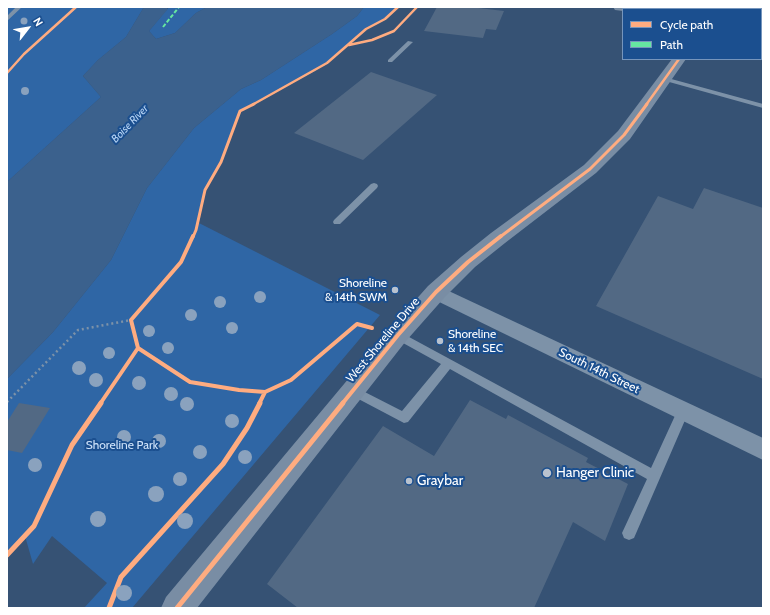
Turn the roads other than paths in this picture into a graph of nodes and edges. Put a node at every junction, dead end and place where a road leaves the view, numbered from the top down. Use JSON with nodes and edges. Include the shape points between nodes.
{"nodes":[{"id":1,"x":19,"y":7,"type":"edge"},
{"id":2,"x":7,"y":19,"type":"edge"},
{"id":3,"x":410,"y":42,"type":"dead end"},
{"id":4,"x":678,"y":60,"type":"edge"},
{"id":5,"x":390,"y":61,"type":"dead end"},
{"id":6,"x":664,"y":79,"type":"junction"},
{"id":7,"x":763,"y":106,"type":"edge"},
{"id":8,"x":374,"y":186,"type":"dead end"},
{"id":9,"x":337,"y":222,"type":"dead end"},
{"id":10,"x":436,"y":292,"type":"junction"},
{"id":11,"x":398,"y":335,"type":"junction"},
{"id":12,"x":449,"y":363,"type":"junction"},
{"id":13,"x":353,"y":391,"type":"junction"},
{"id":14,"x":683,"y":411,"type":"junction"},
{"id":15,"x":763,"y":449,"type":"edge"},
{"id":16,"x":655,"y":477,"type":"junction"},
{"id":17,"x":629,"y":533,"type":"dead end"},
{"id":18,"x":177,"y":608,"type":"edge"}],
"edges":[{"from":1,"to":2,"type":"lane"},
{"from":3,"to":5,"type":"lane"},
{"from":4,"to":6,"type":"street","name":"West Shoreline Drive"},
{"from":6,"to":7,"type":"lane"},
{"from":6,"to":10,"type":"street","name":"West Shoreline Drive","via":[[624,135],[590,169],[498,238]]},
{"from":8,"to":9,"type":"lane"},
{"from":10,"to":11,"type":"street","name":"West Shoreline Drive"},
{"from":10,"to":14,"type":"street","name":"South 14th Street"},
{"from":11,"to":12,"type":"lane"},
{"from":11,"to":13,"type":"street","name":"West Shoreline Drive"},
{"from":12,"to":13,"type":"lane","via":[[404,418]]},
{"from":12,"to":16,"type":"lane"},
{"from":13,"to":18,"type":"street","name":"West Shoreline Drive"},
{"from":14,"to":15,"type":"street","name":"South 14th Street"},
{"from":14,"to":16,"type":"lane"},
{"from":16,"to":17,"type":"lane"}]}
